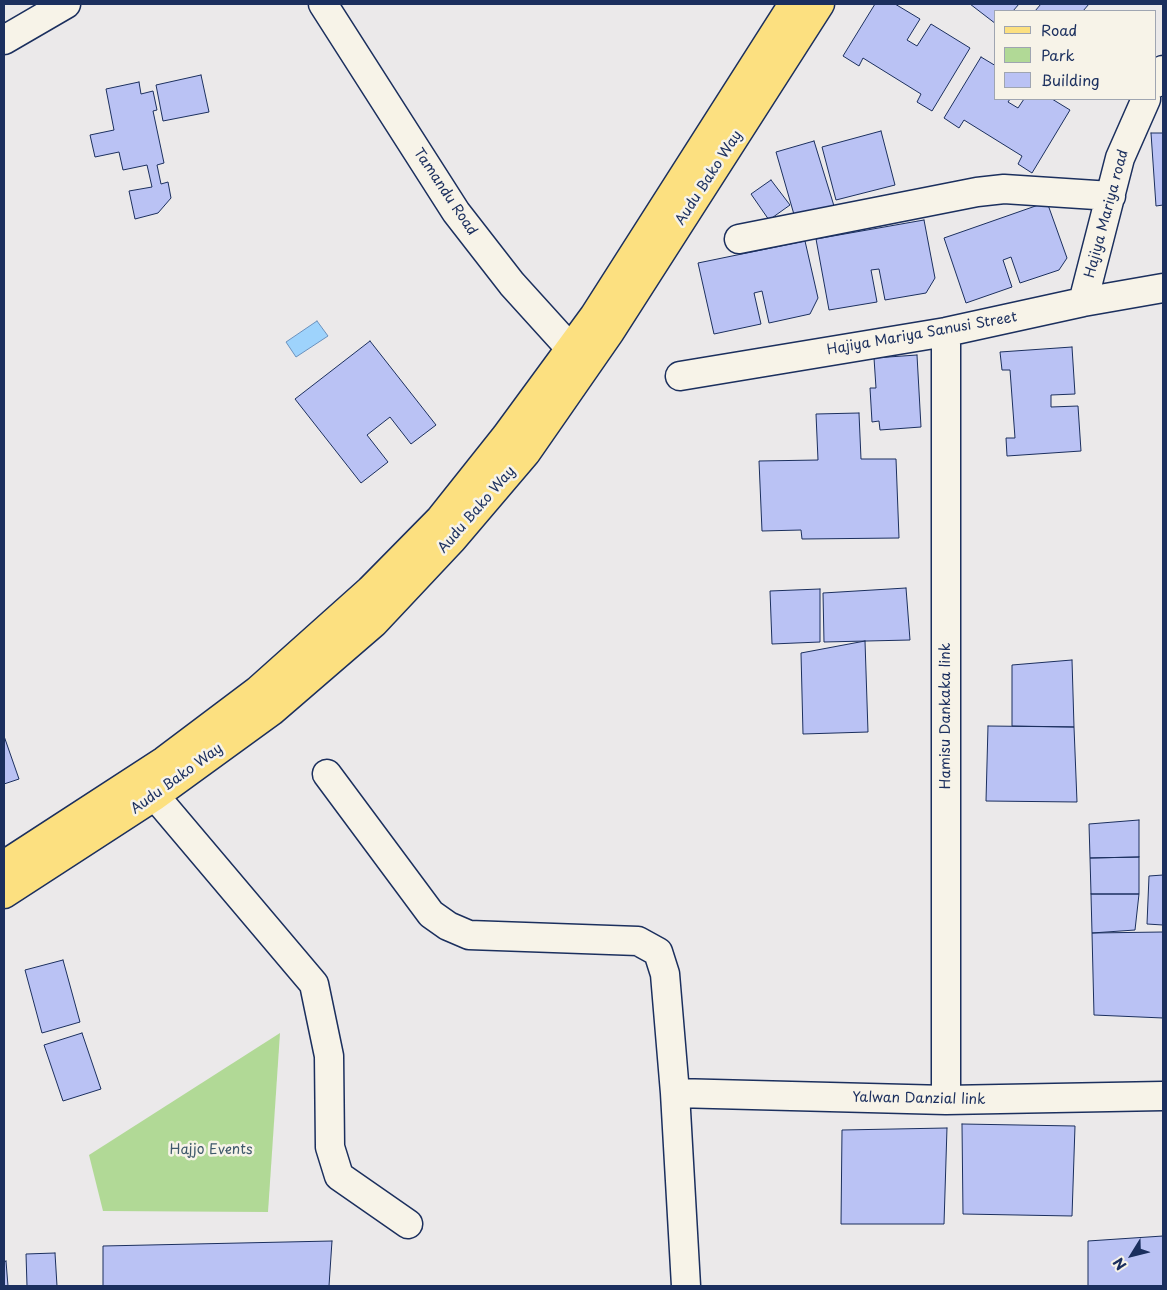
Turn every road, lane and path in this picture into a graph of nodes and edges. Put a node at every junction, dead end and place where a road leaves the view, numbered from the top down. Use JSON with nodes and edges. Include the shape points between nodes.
{"nodes":[{"id":1,"x":66,"y":4,"type":"edge"},
{"id":2,"x":323,"y":4,"type":"edge"},
{"id":3,"x":793,"y":4,"type":"edge"},
{"id":4,"x":820,"y":4,"type":"edge"},
{"id":5,"x":4,"y":40,"type":"edge"},
{"id":6,"x":1146,"y":100,"type":"edge"},
{"id":7,"x":1111,"y":196,"type":"junction"},
{"id":8,"x":740,"y":240,"type":"dead end"},
{"id":9,"x":1163,"y":288,"type":"edge"},
{"id":10,"x":1083,"y":302,"type":"junction"},
{"id":11,"x":946,"y":332,"type":"junction"},
{"id":12,"x":579,"y":356,"type":"junction"},
{"id":13,"x":680,"y":376,"type":"dead end"},
{"id":14,"x":327,"y":774,"type":"dead end"},
{"id":15,"x":155,"y":796,"type":"junction"},
{"id":16,"x":4,"y":865,"type":"edge"},
{"id":17,"x":4,"y":894,"type":"edge"},
{"id":18,"x":675,"y":1093,"type":"junction"},
{"id":19,"x":1163,"y":1096,"type":"edge"},
{"id":20,"x":946,"y":1100,"type":"junction"},
{"id":21,"x":408,"y":1224,"type":"dead end"},
{"id":22,"x":686,"y":1286,"type":"edge"}],
"edges":[{"from":1,"to":5,"type":"street"},
{"from":2,"to":12,"type":"street","name":"Tamandu Road","via":[[456,212],[512,284]]},
{"from":3,"to":12,"type":"main road","name":"Audu Bako Way","via":[[594,316]]},
{"from":4,"to":12,"type":"main road","name":"Audu Bako Way"},
{"from":6,"to":7,"type":"street","name":"Hajiya Mariya road","via":[[1120,158]]},
{"from":7,"to":8,"type":"street","via":[[1004,189],[986,191]]},
{"from":7,"to":10,"type":"street","name":"Hajiya Mariya road"},
{"from":9,"to":10,"type":"street","name":"Hajiya Mariya Sanusi Street"},
{"from":10,"to":11,"type":"street","name":"Hajiya Mariya Sanusi Street"},
{"from":11,"to":13,"type":"street","name":"Hajiya Mariya Sanusi Street"},
{"from":11,"to":20,"type":"street","name":"Hamisu Dankaka link"},
{"from":12,"to":15,"type":"main road","name":"Audu Bako Way","via":[[526,453],[452,540],[374,623],[272,711]]},
{"from":12,"to":16,"type":"main road","name":"Audu Bako Way","via":[[506,436],[440,519],[313,643],[257,691],[164,761]]},
{"from":14,"to":18,"type":"street","via":[[432,914],[448,926],[469,934],[638,941],[658,952],[666,974]]},
{"from":15,"to":17,"type":"main road","name":"Audu Bako Way"},
{"from":15,"to":21,"type":"street","via":[[314,984],[329,1056],[330,1148],[339,1176]]},
{"from":18,"to":20,"type":"street","name":"Yalwan Danzial link"},
{"from":18,"to":22,"type":"street"},
{"from":19,"to":20,"type":"street","name":"Yalwan Danzial link"}]}
